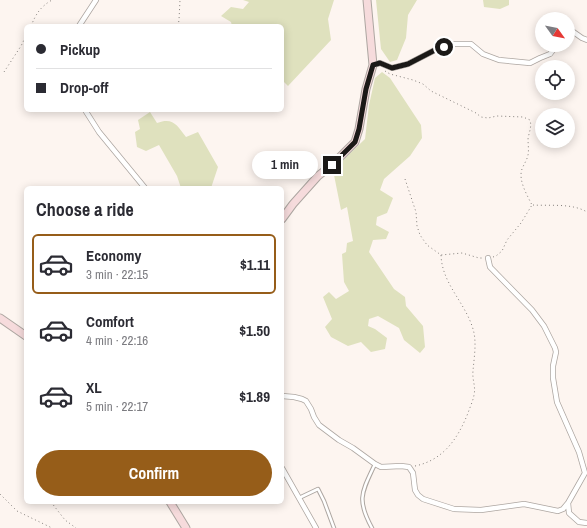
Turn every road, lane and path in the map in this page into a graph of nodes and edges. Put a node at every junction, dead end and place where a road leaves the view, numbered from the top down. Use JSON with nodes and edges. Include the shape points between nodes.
{"nodes":[{"id":1,"x":52,"y":0,"type":"edge"},
{"id":2,"x":96,"y":0,"type":"edge"},
{"id":3,"x":180,"y":0,"type":"edge"},
{"id":4,"x":367,"y":0,"type":"edge"},
{"id":5,"x":31,"y":24,"type":"edge"},
{"id":6,"x":79,"y":24,"type":"edge"},
{"id":7,"x":178,"y":24,"type":"edge"},
{"id":8,"x":575,"y":33,"type":"edge"},
{"id":9,"x":24,"y":40,"type":"edge"},
{"id":10,"x":587,"y":40,"type":"edge"},
{"id":11,"x":552,"y":52,"type":"edge"},
{"id":12,"x":376,"y":64,"type":"junction"},
{"id":13,"x":4,"y":72,"type":"dead end"},
{"id":14,"x":86,"y":112,"type":"edge"},
{"id":15,"x":405,"y":179,"type":"dead end"},
{"id":16,"x":143,"y":186,"type":"edge"},
{"id":17,"x":532,"y":204,"type":"junction"},
{"id":18,"x":587,"y":212,"type":"edge"},
{"id":19,"x":284,"y":217,"type":"edge"},
{"id":20,"x":440,"y":255,"type":"junction"},
{"id":21,"x":488,"y":258,"type":"junction"},
{"id":22,"x":0,"y":318,"type":"edge"},
{"id":23,"x":24,"y":335,"type":"edge"},
{"id":24,"x":284,"y":396,"type":"edge"},
{"id":25,"x":374,"y":464,"type":"junction"},
{"id":26,"x":409,"y":468,"type":"junction"},
{"id":27,"x":284,"y":472,"type":"edge"},
{"id":28,"x":586,"y":473,"type":"edge"},
{"id":29,"x":0,"y":494,"type":"edge"},
{"id":30,"x":299,"y":498,"type":"junction"},
{"id":31,"x":568,"y":503,"type":"junction"},
{"id":32,"x":53,"y":504,"type":"edge"},
{"id":33,"x":171,"y":504,"type":"edge"},
{"id":34,"x":587,"y":524,"type":"edge"},
{"id":35,"x":52,"y":528,"type":"edge"},
{"id":36,"x":76,"y":528,"type":"edge"},
{"id":37,"x":186,"y":528,"type":"edge"},
{"id":38,"x":316,"y":528,"type":"edge"},
{"id":39,"x":334,"y":528,"type":"edge"},
{"id":40,"x":372,"y":528,"type":"edge"}],
"edges":[{"from":1,"to":5,"type":"path","via":[[36,14]]},
{"from":2,"to":6,"type":"street"},
{"from":3,"to":7,"type":"path"},
{"from":4,"to":12,"type":"street"},
{"from":8,"to":10,"type":"street"},
{"from":9,"to":13,"type":"path"},
{"from":11,"to":12,"type":"street","via":[[530,63],[498,60],[483,54],[471,44],[452,44],[408,64],[392,68]]},
{"from":12,"to":17,"type":"path","via":[[390,74],[423,84],[430,91],[481,117],[523,117],[530,120],[528,155],[521,174],[524,188]]},
{"from":12,"to":19,"type":"street","via":[[366,89],[355,142],[318,176]]},
{"from":14,"to":16,"type":"street","via":[[99,132]]},
{"from":15,"to":20,"type":"path","via":[[416,212],[420,235],[427,245]]},
{"from":17,"to":18,"type":"path","via":[[569,206]]},
{"from":17,"to":21,"type":"path","via":[[502,251]]},
{"from":20,"to":21,"type":"path","via":[[462,253]]},
{"from":20,"to":26,"type":"path","via":[[448,282],[465,309],[473,329],[474,396],[456,439],[441,455]]},
{"from":21,"to":28,"type":"street","via":[[490,268],[532,310],[555,348],[552,378],[557,402]]},
{"from":22,"to":23,"type":"street"},
{"from":24,"to":25,"type":"street","via":[[294,396],[306,401],[319,425]]},
{"from":25,"to":26,"type":"street","via":[[381,467]]},
{"from":25,"to":40,"type":"lane","via":[[363,489],[362,499],[364,512]]},
{"from":26,"to":31,"type":"street","via":[[414,473],[415,490],[418,495],[454,509],[480,510],[524,504],[558,511]]},
{"from":27,"to":30,"type":"street"},
{"from":28,"to":31,"type":"street"},
{"from":29,"to":35,"type":"path","via":[[17,511]]},
{"from":30,"to":38,"type":"street"},
{"from":30,"to":39,"type":"lane","via":[[318,488]]},
{"from":31,"to":34,"type":"street","via":[[569,513],[579,522]]},
{"from":32,"to":36,"type":"path","via":[[65,520]]},
{"from":33,"to":37,"type":"street"}]}
